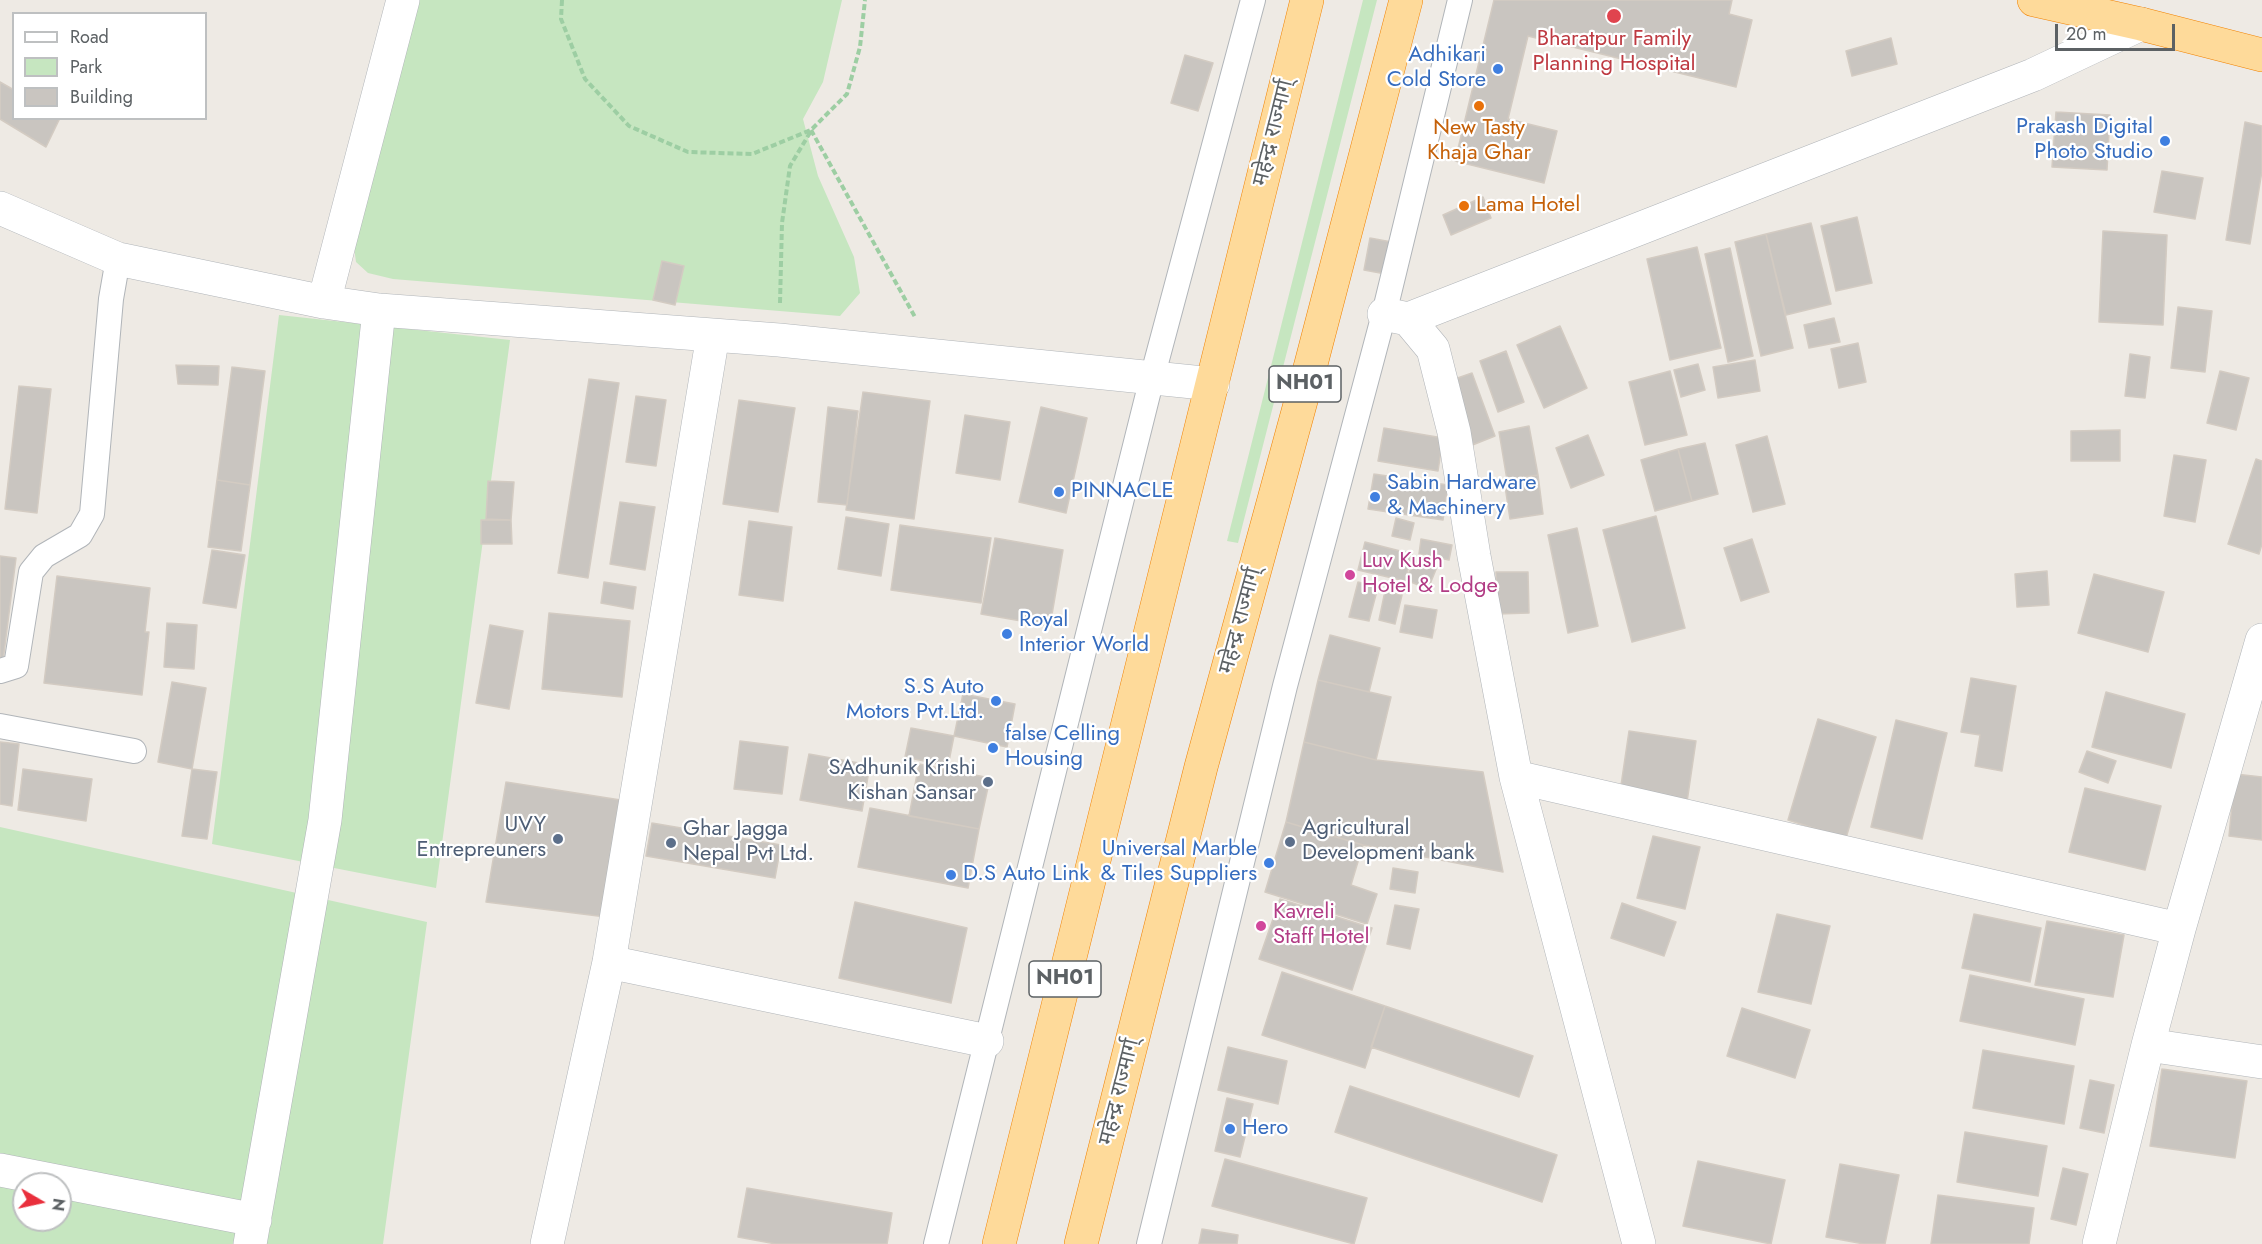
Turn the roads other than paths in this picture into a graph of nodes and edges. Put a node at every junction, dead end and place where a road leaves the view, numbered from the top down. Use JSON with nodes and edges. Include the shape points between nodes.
{"nodes":[{"id":1,"x":403,"y":0,"type":"edge"},
{"id":2,"x":1253,"y":0,"type":"edge"},
{"id":3,"x":1307,"y":0,"type":"edge"},
{"id":4,"x":1406,"y":0,"type":"edge"},
{"id":5,"x":1460,"y":0,"type":"edge"},
{"id":6,"x":2034,"y":0,"type":"edge"},
{"id":7,"x":2141,"y":24,"type":"junction"},
{"id":8,"x":2262,"y":56,"type":"edge"},
{"id":9,"x":0,"y":208,"type":"edge"},
{"id":10,"x":118,"y":259,"type":"junction"},
{"id":11,"x":324,"y":302,"type":"junction"},
{"id":12,"x":379,"y":310,"type":"junction"},
{"id":13,"x":1396,"y":316,"type":"junction"},
{"id":14,"x":713,"y":335,"type":"junction"},
{"id":15,"x":1152,"y":378,"type":"junction"},
{"id":16,"x":1213,"y":384,"type":"junction"},
{"id":17,"x":2262,"y":640,"type":"edge"},
{"id":18,"x":0,"y":671,"type":"edge"},
{"id":19,"x":0,"y":726,"type":"edge"},
{"id":20,"x":134,"y":751,"type":"dead end"},
{"id":21,"x":1516,"y":777,"type":"junction"},
{"id":22,"x":2179,"y":928,"type":"junction"},
{"id":23,"x":609,"y":963,"type":"junction"},
{"id":24,"x":987,"y":1041,"type":"junction"},
{"id":25,"x":2148,"y":1045,"type":"junction"},
{"id":26,"x":2262,"y":1062,"type":"edge"},
{"id":27,"x":0,"y":1170,"type":"edge"},
{"id":28,"x":253,"y":1232,"type":"edge"},
{"id":29,"x":547,"y":1244,"type":"edge"},
{"id":30,"x":936,"y":1244,"type":"edge"},
{"id":31,"x":999,"y":1244,"type":"edge"},
{"id":32,"x":1081,"y":1244,"type":"edge"},
{"id":33,"x":1149,"y":1244,"type":"edge"},
{"id":34,"x":1640,"y":1244,"type":"edge"},
{"id":35,"x":2099,"y":1244,"type":"edge"}],
"edges":[{"from":1,"to":11,"type":"street"},
{"from":2,"to":15,"type":"lane"},
{"from":3,"to":16,"type":"highway","name":"महेन्द्र राज्मार्ग्","number":"NH01"},
{"from":4,"to":32,"type":"highway","name":"महेन्द्र राज्मार्ग्","number":"NH01","via":[[1201,767]]},
{"from":5,"to":13,"type":"lane"},
{"from":6,"to":7,"type":"highway"},
{"from":7,"to":8,"type":"highway"},
{"from":7,"to":13,"type":"street","via":[[2033,75]]},
{"from":9,"to":10,"type":"street"},
{"from":10,"to":11,"type":"street"},
{"from":10,"to":18,"type":"lane","via":[[92,514],[80,535],[44,556],[31,572],[16,666]]},
{"from":11,"to":12,"type":"street"},
{"from":12,"to":14,"type":"street"},
{"from":12,"to":28,"type":"street","via":[[325,820]]},
{"from":13,"to":21,"type":"street","via":[[1433,349],[1454,432]]},
{"from":13,"to":33,"type":"lane","via":[[1285,686]]},
{"from":14,"to":15,"type":"street"},
{"from":14,"to":23,"type":"street"},
{"from":15,"to":16,"type":"street"},
{"from":15,"to":24,"type":"lane"},
{"from":16,"to":31,"type":"highway","name":"महेन्द्र राज्मार्ग्","number":"NH01"},
{"from":17,"to":22,"type":"street"},
{"from":19,"to":20,"type":"lane"},
{"from":21,"to":22,"type":"street"},
{"from":21,"to":34,"type":"street"},
{"from":22,"to":25,"type":"street"},
{"from":23,"to":24,"type":"street"},
{"from":23,"to":29,"type":"street"},
{"from":24,"to":30,"type":"lane"},
{"from":25,"to":26,"type":"street"},
{"from":25,"to":35,"type":"street"},
{"from":27,"to":28,"type":"street"}]}
